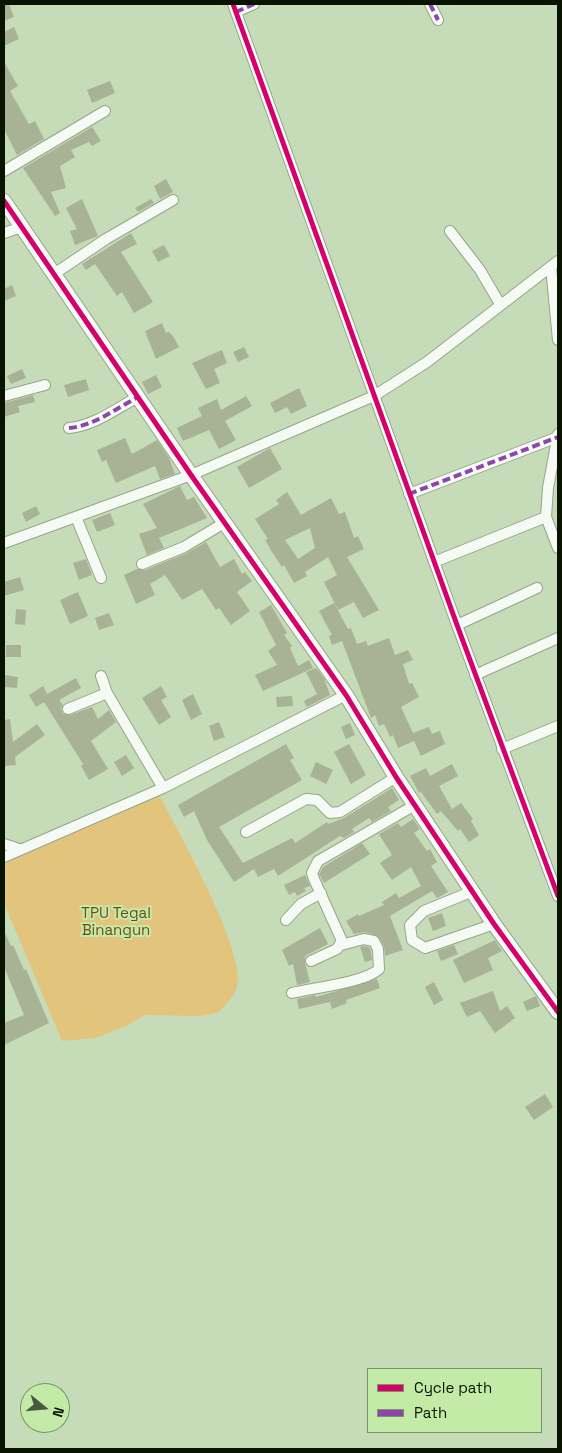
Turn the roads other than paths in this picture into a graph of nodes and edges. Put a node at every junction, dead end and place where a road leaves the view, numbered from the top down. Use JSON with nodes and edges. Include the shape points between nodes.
{"nodes":[{"id":1,"x":254,"y":4,"type":"edge"},
{"id":2,"x":430,"y":4,"type":"edge"},
{"id":3,"x":234,"y":8,"type":"edge"},
{"id":4,"x":438,"y":20,"type":"dead end"},
{"id":5,"x":105,"y":111,"type":"dead end"},
{"id":6,"x":4,"y":171,"type":"edge"},
{"id":7,"x":174,"y":200,"type":"dead end"},
{"id":8,"x":4,"y":201,"type":"edge"},
{"id":9,"x":22,"y":227,"type":"junction"},
{"id":10,"x":450,"y":231,"type":"dead end"},
{"id":11,"x":4,"y":233,"type":"edge"},
{"id":12,"x":555,"y":264,"type":"edge"},
{"id":13,"x":54,"y":274,"type":"junction"},
{"id":14,"x":500,"y":304,"type":"junction"},
{"id":15,"x":558,"y":340,"type":"edge"},
{"id":16,"x":45,"y":385,"type":"dead end"},
{"id":17,"x":4,"y":396,"type":"edge"},
{"id":18,"x":374,"y":396,"type":"junction"},
{"id":19,"x":138,"y":397,"type":"junction"},
{"id":20,"x":69,"y":428,"type":"dead end"},
{"id":21,"x":558,"y":430,"type":"edge"},
{"id":22,"x":558,"y":437,"type":"edge"},
{"id":23,"x":191,"y":475,"type":"junction"},
{"id":24,"x":554,"y":480,"type":"edge"},
{"id":25,"x":409,"y":494,"type":"junction"},
{"id":26,"x":76,"y":517,"type":"junction"},
{"id":27,"x":546,"y":517,"type":"junction"},
{"id":28,"x":224,"y":523,"type":"junction"},
{"id":29,"x":4,"y":543,"type":"edge"},
{"id":30,"x":558,"y":548,"type":"edge"},
{"id":31,"x":434,"y":562,"type":"junction"},
{"id":32,"x":142,"y":564,"type":"dead end"},
{"id":33,"x":101,"y":578,"type":"dead end"},
{"id":34,"x":537,"y":588,"type":"dead end"},
{"id":35,"x":457,"y":625,"type":"junction"},
{"id":36,"x":558,"y":638,"type":"edge"},
{"id":37,"x":475,"y":675,"type":"junction"},
{"id":38,"x":102,"y":676,"type":"dead end"},
{"id":39,"x":107,"y":693,"type":"junction"},
{"id":40,"x":346,"y":696,"type":"junction"},
{"id":41,"x":68,"y":709,"type":"dead end"},
{"id":42,"x":558,"y":726,"type":"edge"},
{"id":43,"x":502,"y":748,"type":"junction"},
{"id":44,"x":396,"y":776,"type":"junction"},
{"id":45,"x":163,"y":788,"type":"junction"},
{"id":46,"x":415,"y":805,"type":"junction"},
{"id":47,"x":246,"y":832,"type":"dead end"},
{"id":48,"x":4,"y":844,"type":"edge"},
{"id":49,"x":20,"y":849,"type":"junction"},
{"id":50,"x":4,"y":857,"type":"edge"},
{"id":51,"x":473,"y":891,"type":"junction"},
{"id":52,"x":321,"y":893,"type":"junction"},
{"id":53,"x":558,"y":896,"type":"edge"},
{"id":54,"x":286,"y":920,"type":"dead end"},
{"id":55,"x":494,"y":924,"type":"junction"},
{"id":56,"x":341,"y":945,"type":"junction"},
{"id":57,"x":311,"y":961,"type":"dead end"},
{"id":58,"x":292,"y":993,"type":"dead end"},
{"id":59,"x":558,"y":1012,"type":"edge"}],
"edges":[{"from":1,"to":3,"type":"street"},
{"from":2,"to":4,"type":"street"},
{"from":3,"to":18,"type":"street"},
{"from":5,"to":6,"type":"street"},
{"from":7,"to":13,"type":"street"},
{"from":8,"to":9,"type":"street"},
{"from":9,"to":11,"type":"street"},
{"from":9,"to":13,"type":"street"},
{"from":10,"to":14,"type":"street","via":[[480,270]]},
{"from":12,"to":14,"type":"street"},
{"from":12,"to":15,"type":"street"},
{"from":13,"to":19,"type":"street"},
{"from":14,"to":18,"type":"street","via":[[427,362]]},
{"from":16,"to":17,"type":"street"},
{"from":18,"to":23,"type":"street"},
{"from":18,"to":25,"type":"street"},
{"from":19,"to":20,"type":"street","via":[[87,424]]},
{"from":19,"to":23,"type":"street"},
{"from":21,"to":22,"type":"street"},
{"from":22,"to":24,"type":"street"},
{"from":22,"to":25,"type":"street"},
{"from":23,"to":26,"type":"street"},
{"from":23,"to":28,"type":"street"},
{"from":24,"to":27,"type":"street"},
{"from":25,"to":31,"type":"street"},
{"from":26,"to":29,"type":"street"},
{"from":26,"to":33,"type":"street"},
{"from":27,"to":30,"type":"street"},
{"from":27,"to":31,"type":"street"},
{"from":28,"to":32,"type":"street","via":[[184,547]]},
{"from":28,"to":40,"type":"street"},
{"from":31,"to":35,"type":"street"},
{"from":34,"to":35,"type":"street"},
{"from":35,"to":37,"type":"street"},
{"from":36,"to":37,"type":"street"},
{"from":37,"to":43,"type":"street"},
{"from":38,"to":39,"type":"street"},
{"from":39,"to":41,"type":"street"},
{"from":39,"to":45,"type":"street"},
{"from":40,"to":44,"type":"street"},
{"from":40,"to":45,"type":"street"},
{"from":42,"to":43,"type":"street"},
{"from":43,"to":53,"type":"street"},
{"from":44,"to":46,"type":"street"},
{"from":44,"to":47,"type":"street","via":[[340,812],[330,813],[316,800],[306,799]]},
{"from":45,"to":49,"type":"street"},
{"from":46,"to":51,"type":"street"},
{"from":46,"to":52,"type":"street","via":[[318,861],[312,873]]},
{"from":48,"to":49,"type":"street"},
{"from":49,"to":50,"type":"street"},
{"from":51,"to":55,"type":"street"},
{"from":51,"to":55,"type":"street","via":[[420,915],[410,925],[412,940],[425,948]]},
{"from":52,"to":54,"type":"street","via":[[301,904]]},
{"from":52,"to":56,"type":"street"},
{"from":55,"to":59,"type":"street"},
{"from":56,"to":57,"type":"street"},
{"from":56,"to":58,"type":"street","via":[[364,938],[374,942],[378,949],[379,969],[348,981]]}]}
